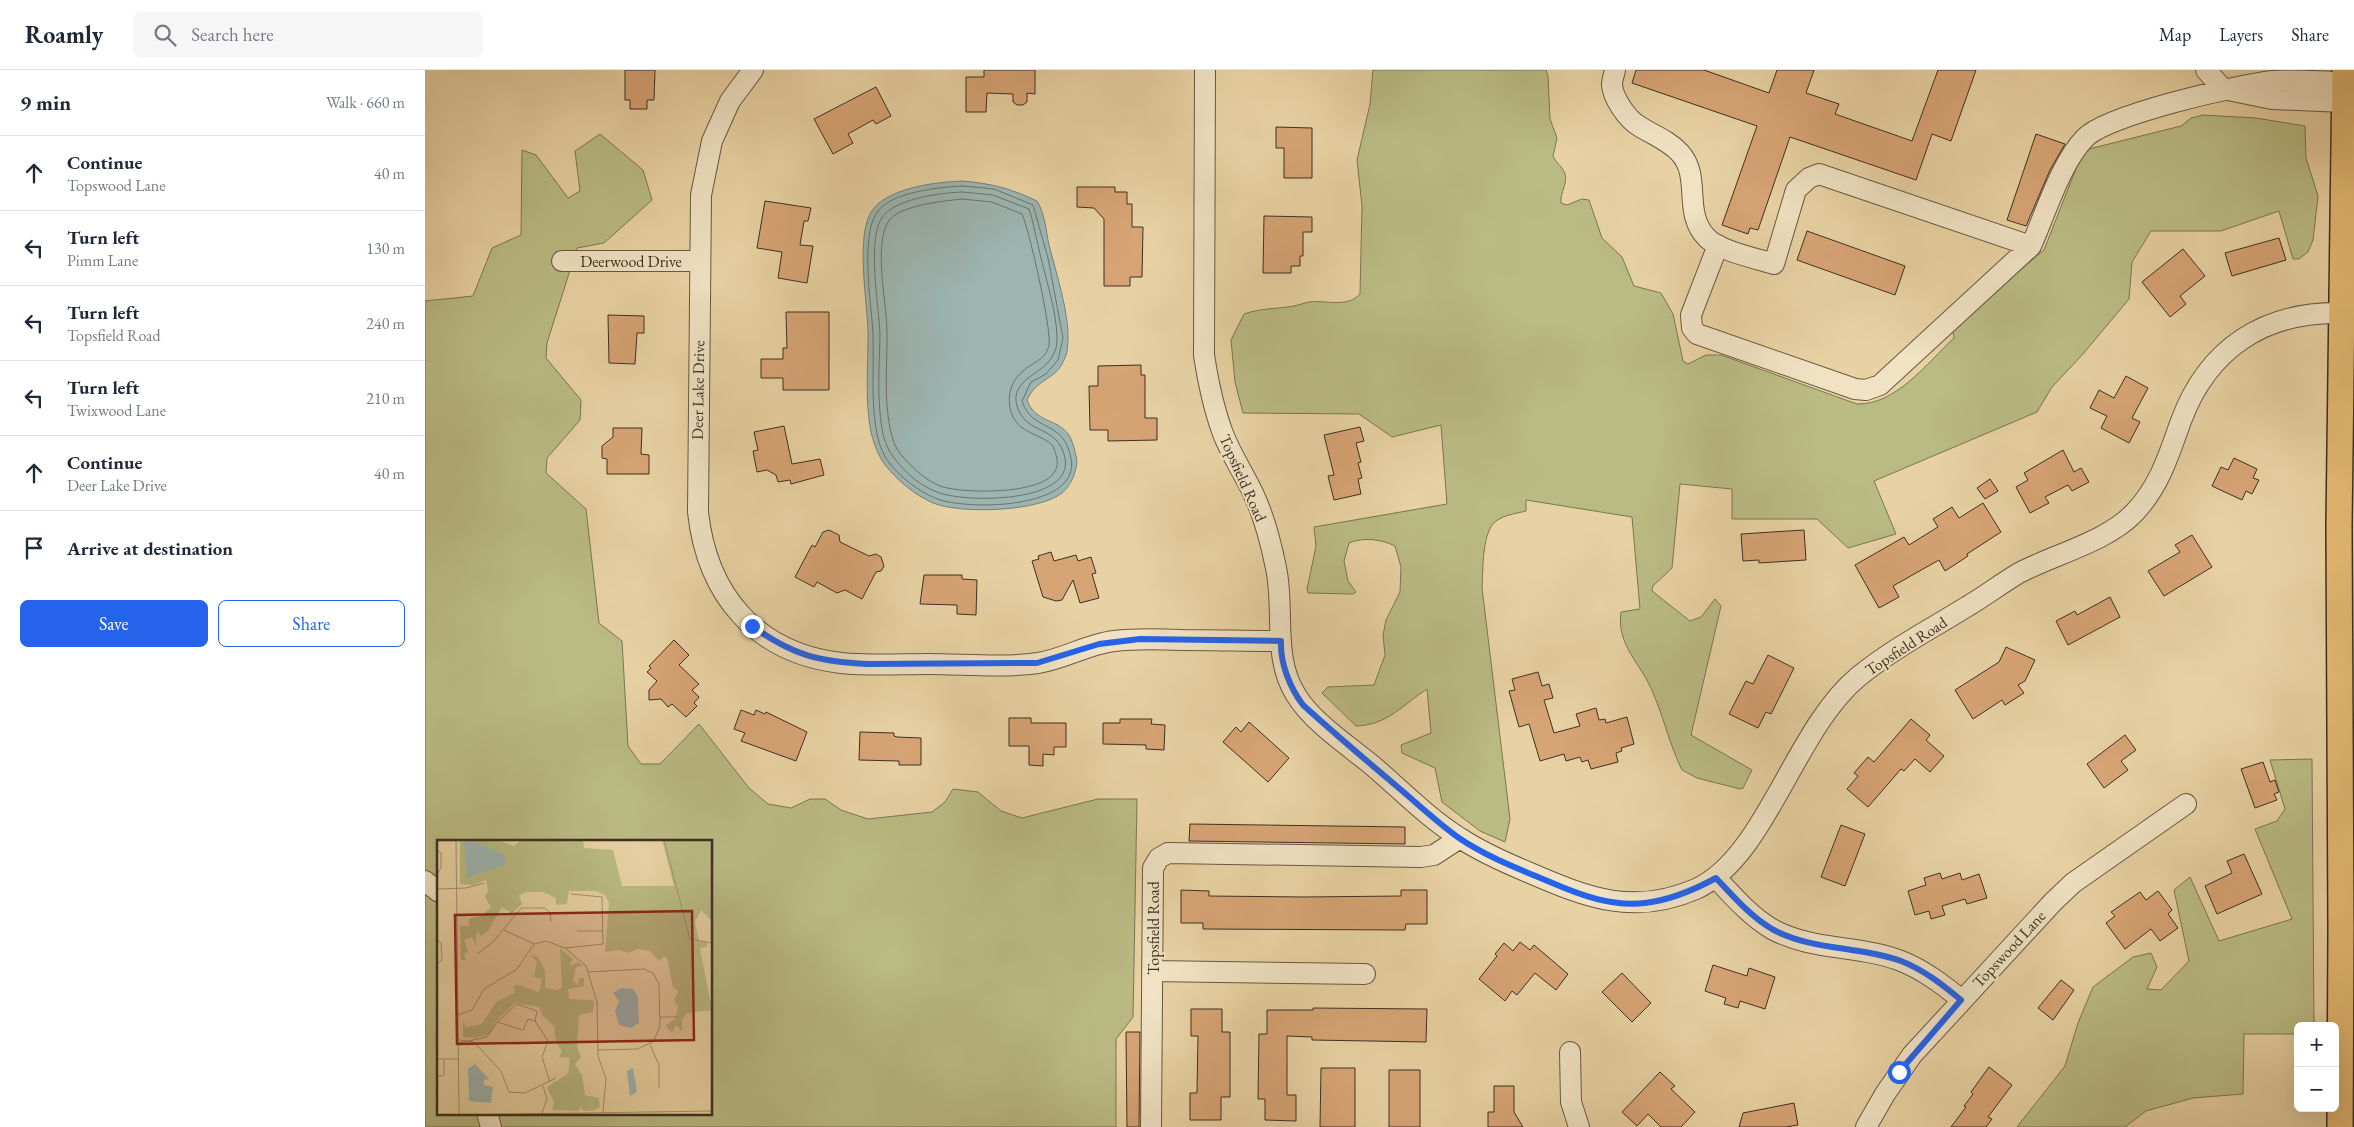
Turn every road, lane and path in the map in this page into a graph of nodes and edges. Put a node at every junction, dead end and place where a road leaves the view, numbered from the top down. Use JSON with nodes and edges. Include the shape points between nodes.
{"nodes":[{"id":1,"x":753,"y":70,"type":"edge"},
{"id":2,"x":1205,"y":70,"type":"edge"},
{"id":3,"x":1615,"y":70,"type":"edge"},
{"id":4,"x":2206,"y":70,"type":"edge"},
{"id":5,"x":2345,"y":85,"type":"edge"},
{"id":6,"x":2223,"y":89,"type":"junction"},
{"id":7,"x":1717,"y":245,"type":"junction"},
{"id":8,"x":2031,"y":246,"type":"junction"},
{"id":9,"x":562,"y":261,"type":"dead end"},
{"id":10,"x":699,"y":261,"type":"junction"},
{"id":11,"x":2342,"y":312,"type":"junction"},
{"id":12,"x":1281,"y":641,"type":"junction"},
{"id":13,"x":2186,"y":804,"type":"dead end"},
{"id":14,"x":1460,"y":838,"type":"junction"},
{"id":15,"x":1716,"y":878,"type":"junction"},
{"id":16,"x":425,"y":882,"type":"edge"},
{"id":17,"x":437,"y":891,"type":"edge"},
{"id":18,"x":1152,"y":971,"type":"junction"},
{"id":19,"x":1365,"y":974,"type":"dead end"},
{"id":20,"x":1961,"y":1000,"type":"junction"},
{"id":21,"x":1570,"y":1052,"type":"dead end"},
{"id":22,"x":487,"y":1114,"type":"edge"},
{"id":23,"x":491,"y":1127,"type":"edge"},
{"id":24,"x":1151,"y":1127,"type":"edge"},
{"id":25,"x":1579,"y":1127,"type":"edge"},
{"id":26,"x":1866,"y":1127,"type":"edge"},
{"id":27,"x":2340,"y":1127,"type":"edge"}],
"edges":[{"from":1,"to":10,"type":"street","name":"Deer Lake Drive","via":[[730,101],[712,141],[701,195]]},
{"from":2,"to":12,"type":"street","name":"Topsfield Road","via":[[1203,355],[1221,430],[1262,515],[1274,558],[1281,596]]},
{"from":3,"to":7,"type":"street","via":[[1612,86],[1622,108],[1637,125],[1662,138],[1681,154],[1693,191],[1692,214],[1701,231]]},
{"from":4,"to":6,"type":"street"},
{"from":5,"to":6,"type":"street","via":[[2272,99]]},
{"from":5,"to":11,"type":"main road"},
{"from":6,"to":8,"type":"street","via":[[2113,122],[2086,136],[2070,158]]},
{"from":7,"to":8,"type":"street","via":[[1773,264],[1797,190],[1809,178],[1819,174]]},
{"from":7,"to":8,"type":"street","via":[[1691,315],[1692,328],[1697,334],[1855,389],[1866,390],[1880,384]]},
{"from":9,"to":10,"type":"street","name":"Deerwood Drive"},
{"from":10,"to":12,"type":"street","name":"Deer Lake Drive","via":[[697,496],[704,551],[724,592],[752,626],[783,647],[824,660],[868,664],[1016,665],[1051,660],[1113,641]]},
{"from":11,"to":15,"type":"street","name":"Topsfield Road","via":[[2307,314],[2274,322],[2230,348],[2218,358],[2197,386],[2160,478],[2131,516],[2114,529],[2015,576],[1856,679],[1826,712],[1753,834]]},
{"from":11,"to":27,"type":"main road"},
{"from":12,"to":14,"type":"street","name":"Topsfield Road","via":[[1288,677],[1303,705]]},
{"from":13,"to":20,"type":"street","name":"Topswood Lane","via":[[2073,883]]},
{"from":14,"to":15,"type":"street","name":"Topsfield Road","via":[[1558,886],[1616,903],[1645,904],[1674,897]]},
{"from":14,"to":18,"type":"street","name":"Topsfield Road","via":[[1434,855],[1421,857],[1169,853],[1159,858],[1153,868]]},
{"from":15,"to":20,"type":"street","via":[[1772,929],[1817,945],[1900,961],[1922,971]]},
{"from":16,"to":17,"type":"street"},
{"from":18,"to":19,"type":"street"},
{"from":18,"to":24,"type":"street","name":"Topsfield Road"},
{"from":20,"to":26,"type":"street","name":"Topswood Lane","via":[[1899,1072]]},
{"from":21,"to":25,"type":"street","via":[[1571,1102]]},
{"from":22,"to":23,"type":"street"}]}
